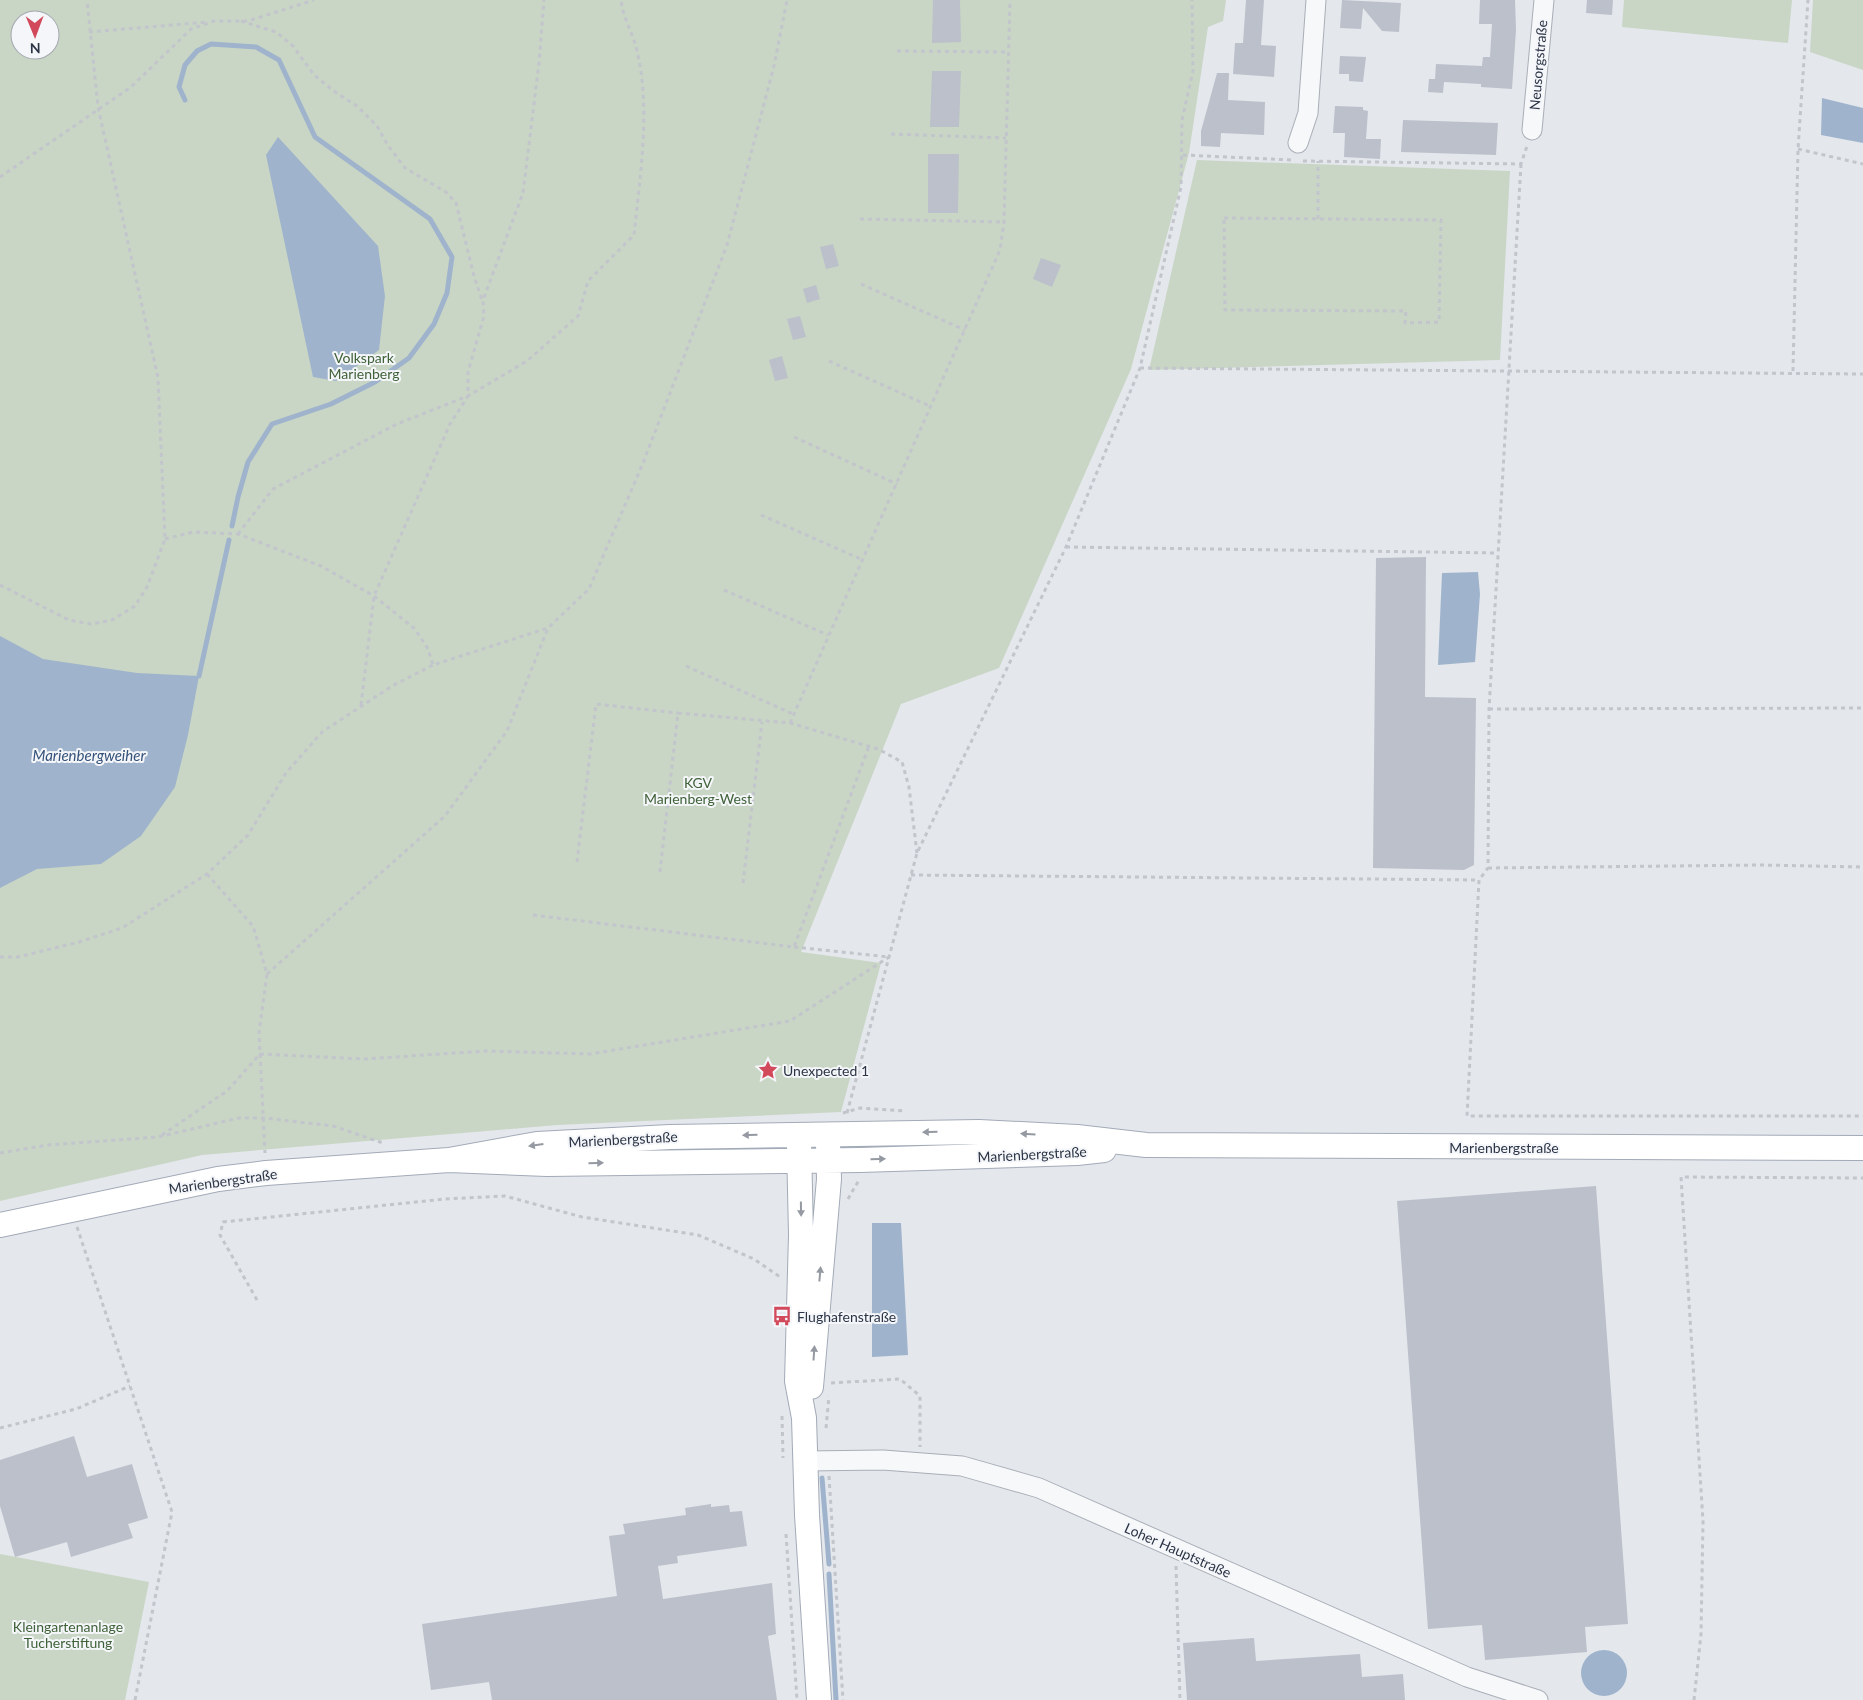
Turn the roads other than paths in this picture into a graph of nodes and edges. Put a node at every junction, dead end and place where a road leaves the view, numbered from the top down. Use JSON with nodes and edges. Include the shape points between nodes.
{"nodes":[{"id":1,"x":1316,"y":0,"type":"edge"},
{"id":2,"x":1544,"y":0,"type":"edge"},
{"id":3,"x":1532,"y":130,"type":"road end"},
{"id":4,"x":1298,"y":142,"type":"dead end"},
{"id":5,"x":839,"y":1123,"type":"junction"},
{"id":6,"x":799,"y":1134,"type":"junction"},
{"id":7,"x":1146,"y":1145,"type":"junction"},
{"id":8,"x":1863,"y":1148,"type":"edge"},
{"id":9,"x":449,"y":1160,"type":"junction"},
{"id":10,"x":799,"y":1160,"type":"junction"},
{"id":11,"x":830,"y":1160,"type":"junction"},
{"id":12,"x":0,"y":1225,"type":"edge"},
{"id":13,"x":804,"y":1418,"type":"junction"},
{"id":14,"x":805,"y":1461,"type":"junction"},
{"id":15,"x":819,"y":1700,"type":"edge"},
{"id":16,"x":1538,"y":1700,"type":"edge"}],
"edges":[{"from":1,"to":4,"type":"street","via":[[1308,113]]},
{"from":2,"to":3,"type":"street","name":"Neusorgstraße"},
{"from":5,"to":6,"type":"main road","name":"Marienbergstraße"},
{"from":7,"to":5,"type":"main road","name":"Marienbergstraße","one_way":true,"via":[[1077,1137]]},
{"from":5,"to":11,"type":"main road"},
{"from":6,"to":9,"type":"main road","name":"Marienbergstraße","one_way":true,"via":[[670,1136],[537,1144]]},
{"from":6,"to":10,"type":"main road"},
{"from":7,"to":8,"type":"main road","name":"Marienbergstraße"},
{"from":11,"to":7,"type":"main road","name":"Marienbergstraße","one_way":true,"via":[[1077,1154]]},
{"from":9,"to":10,"type":"main road","name":"Marienbergstraße","one_way":true,"via":[[547,1164]]},
{"from":9,"to":12,"type":"main road","name":"Marienbergstraße","via":[[266,1173],[202,1182]]},
{"from":10,"to":11,"type":"main road","name":"Marienbergstraße"},
{"from":10,"to":13,"type":"main road","one_way":true,"via":[[801,1235],[797,1381]]},
{"from":13,"to":11,"type":"main road","one_way":true,"via":[[824,1379]]},
{"from":13,"to":14,"type":"main road"},
{"from":14,"to":15,"type":"main road"},
{"from":14,"to":16,"type":"street","name":"Loher Hauptstraße","via":[[883,1460],[962,1466],[1039,1488],[1466,1677]]}]}
